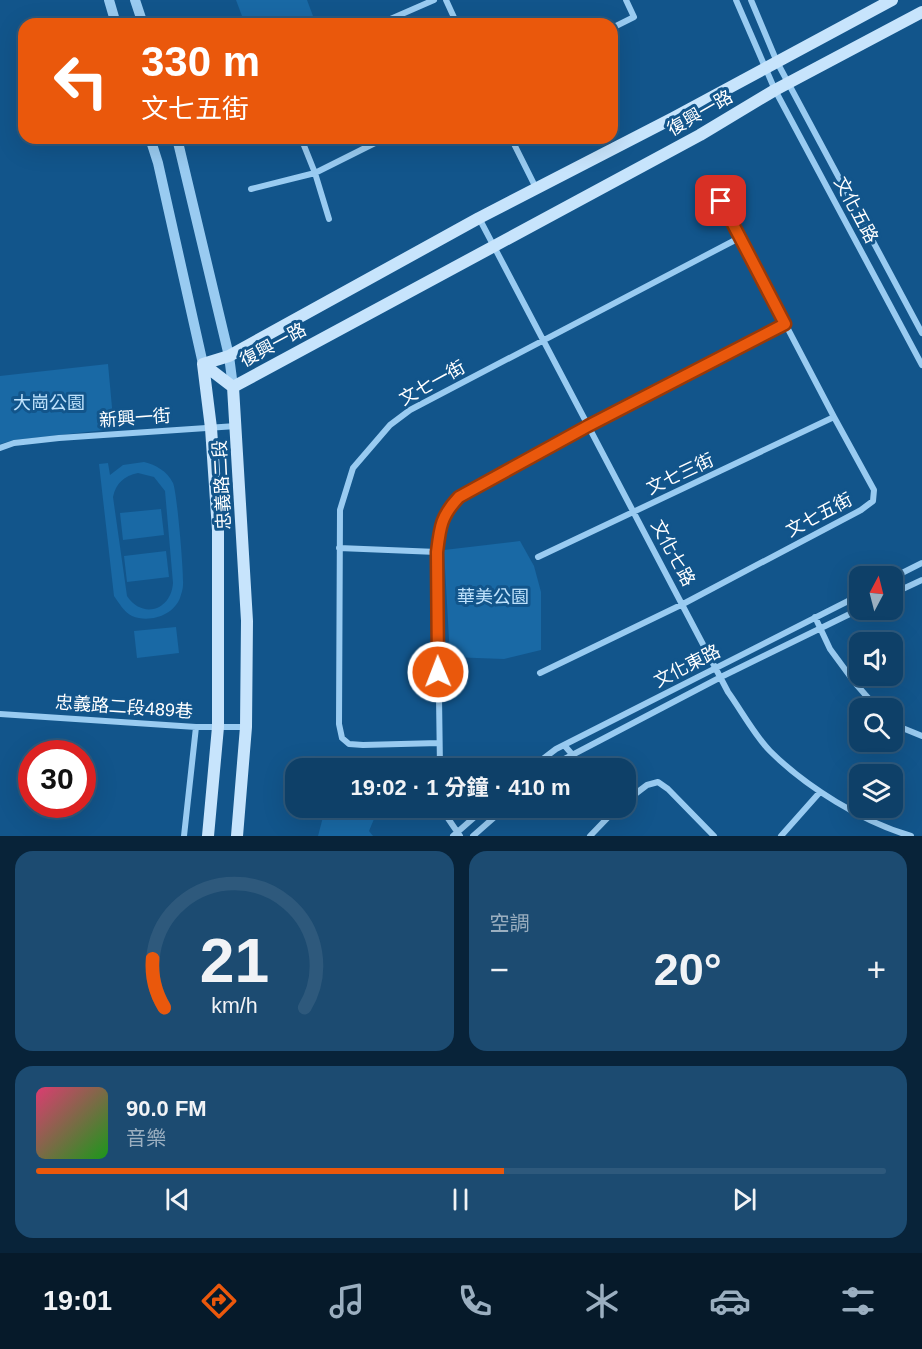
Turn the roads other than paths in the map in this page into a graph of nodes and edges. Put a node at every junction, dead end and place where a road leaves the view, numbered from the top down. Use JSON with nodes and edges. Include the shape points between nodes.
{"nodes":[{"id":1,"x":109,"y":0,"type":"edge"},
{"id":2,"x":135,"y":0,"type":"edge"},
{"id":3,"x":434,"y":0,"type":"edge"},
{"id":4,"x":446,"y":0,"type":"edge"},
{"id":5,"x":626,"y":0,"type":"edge"},
{"id":6,"x":736,"y":0,"type":"edge"},
{"id":7,"x":751,"y":0,"type":"edge"},
{"id":8,"x":892,"y":0,"type":"edge"},
{"id":9,"x":922,"y":12,"type":"edge"},
{"id":10,"x":114,"y":18,"type":"edge"},
{"id":11,"x":141,"y":18,"type":"edge"},
{"id":12,"x":393,"y":18,"type":"edge"},
{"id":13,"x":454,"y":18,"type":"edge"},
{"id":14,"x":618,"y":25,"type":"edge"},
{"id":15,"x":771,"y":65,"type":"junction"},
{"id":16,"x":788,"y":84,"type":"junction"},
{"id":17,"x":775,"y":90,"type":"junction"},
{"id":18,"x":152,"y":144,"type":"edge"},
{"id":19,"x":178,"y":144,"type":"edge"},
{"id":20,"x":303,"y":144,"type":"edge"},
{"id":21,"x":373,"y":144,"type":"edge"},
{"id":22,"x":514,"y":144,"type":"edge"},
{"id":23,"x":315,"y":173,"type":"junction"},
{"id":24,"x":536,"y":188,"type":"junction"},
{"id":25,"x":251,"y":189,"type":"dead end"},
{"id":26,"x":721,"y":201,"type":"dead end"},
{"id":27,"x":479,"y":218,"type":"junction"},
{"id":28,"x":329,"y":219,"type":"dead end"},
{"id":29,"x":741,"y":237,"type":"junction"},
{"id":30,"x":494,"y":246,"type":"junction"},
{"id":31,"x":785,"y":324,"type":"junction"},
{"id":32,"x":922,"y":332,"type":"edge"},
{"id":33,"x":908,"y":339,"type":"junction"},
{"id":34,"x":544,"y":341,"type":"junction"},
{"id":35,"x":229,"y":356,"type":"junction"},
{"id":36,"x":203,"y":364,"type":"junction"},
{"id":37,"x":922,"y":365,"type":"edge"},
{"id":38,"x":233,"y":387,"type":"junction"},
{"id":39,"x":834,"y":417,"type":"junction"},
{"id":40,"x":237,"y":426,"type":"junction"},
{"id":41,"x":588,"y":426,"type":"junction"},
{"id":42,"x":211,"y":428,"type":"junction"},
{"id":43,"x":0,"y":448,"type":"edge"},
{"id":44,"x":634,"y":512,"type":"junction"},
{"id":45,"x":339,"y":548,"type":"junction"},
{"id":46,"x":437,"y":552,"type":"junction"},
{"id":47,"x":538,"y":557,"type":"dead end"},
{"id":48,"x":922,"y":563,"type":"edge"},
{"id":49,"x":913,"y":568,"type":"junction"},
{"id":50,"x":903,"y":573,"type":"edge"},
{"id":51,"x":921,"y":581,"type":"edge"},
{"id":52,"x":903,"y":589,"type":"edge"},
{"id":53,"x":849,"y":600,"type":"edge"},
{"id":54,"x":682,"y":604,"type":"junction"},
{"id":55,"x":849,"y":614,"type":"edge"},
{"id":56,"x":815,"y":617,"type":"junction"},
{"id":57,"x":821,"y":627,"type":"junction"},
{"id":58,"x":715,"y":669,"type":"junction"},
{"id":59,"x":540,"y":673,"type":"dead end"},
{"id":60,"x":721,"y":677,"type":"junction"},
{"id":61,"x":868,"y":698,"type":"edge"},
{"id":62,"x":0,"y":714,"type":"edge"},
{"id":63,"x":196,"y":727,"type":"junction"},
{"id":64,"x":246,"y":727,"type":"junction"},
{"id":65,"x":218,"y":728,"type":"junction"},
{"id":66,"x":903,"y":728,"type":"edge"},
{"id":67,"x":922,"y":736,"type":"edge"},
{"id":68,"x":439,"y":743,"type":"junction"},
{"id":69,"x":564,"y":745,"type":"junction"},
{"id":70,"x":572,"y":755,"type":"junction"},
{"id":71,"x":440,"y":758,"type":"edge"},
{"id":72,"x":545,"y":758,"type":"edge"},
{"id":73,"x":567,"y":758,"type":"edge"},
{"id":74,"x":575,"y":758,"type":"edge"},
{"id":75,"x":820,"y":792,"type":"junction"},
{"id":76,"x":636,"y":793,"type":"edge"},
{"id":77,"x":447,"y":818,"type":"edge"},
{"id":78,"x":475,"y":818,"type":"edge"},
{"id":79,"x":493,"y":818,"type":"edge"},
{"id":80,"x":607,"y":818,"type":"edge"},
{"id":81,"x":457,"y":835,"type":"edge"},
{"id":82,"x":184,"y":836,"type":"edge"},
{"id":83,"x":208,"y":836,"type":"edge"},
{"id":84,"x":237,"y":836,"type":"edge"},
{"id":85,"x":473,"y":836,"type":"edge"},
{"id":86,"x":590,"y":836,"type":"edge"},
{"id":87,"x":714,"y":836,"type":"edge"},
{"id":88,"x":781,"y":836,"type":"edge"},
{"id":89,"x":911,"y":836,"type":"edge"}],
"edges":[{"from":1,"to":10,"type":"street"},
{"from":2,"to":11,"type":"street"},
{"from":3,"to":12,"type":"street"},
{"from":4,"to":13,"type":"street"},
{"from":5,"to":14,"type":"street","via":[[634,17]]},
{"from":6,"to":15,"type":"street"},
{"from":7,"to":15,"type":"street"},
{"from":8,"to":15,"type":"main road","name":"復興一路"},
{"from":9,"to":16,"type":"main road","name":"復興一路"},
{"from":15,"to":16,"type":"street","name":"文化五路"},
{"from":15,"to":17,"type":"street","name":"文化五路"},
{"from":15,"to":24,"type":"main road","name":"復興一路"},
{"from":16,"to":17,"type":"main road","name":"復興一路"},
{"from":16,"to":32,"type":"street","name":"文化五路"},
{"from":17,"to":30,"type":"main road","name":"復興一路"},
{"from":17,"to":33,"type":"street","name":"文化五路"},
{"from":18,"to":36,"type":"street","name":"忠義路二段"},
{"from":19,"to":35,"type":"street","name":"忠義路二段"},
{"from":20,"to":23,"type":"street"},
{"from":21,"to":23,"type":"street"},
{"from":22,"to":24,"type":"street"},
{"from":23,"to":25,"type":"street"},
{"from":23,"to":28,"type":"street"},
{"from":24,"to":27,"type":"main road","name":"復興一路"},
{"from":26,"to":29,"type":"street","name":"文七五街"},
{"from":27,"to":30,"type":"street","name":"文化七路"},
{"from":27,"to":35,"type":"main road","name":"復興一路"},
{"from":29,"to":31,"type":"street","name":"文七五街"},
{"from":29,"to":34,"type":"street","name":"文七一街"},
{"from":30,"to":34,"type":"street","name":"文化七路"},
{"from":30,"to":38,"type":"main road","name":"復興一路"},
{"from":31,"to":39,"type":"street","name":"文七五街"},
{"from":31,"to":41,"type":"street"},
{"from":32,"to":33,"type":"street"},
{"from":33,"to":37,"type":"street","name":"文化五路"},
{"from":34,"to":41,"type":"street","name":"文化七路"},
{"from":34,"to":45,"type":"street","name":"文七一街","via":[[410,410],[390,425],[352,468],[340,510]]},
{"from":35,"to":36,"type":"main road","name":"復興一路"},
{"from":35,"to":38,"type":"street","name":"忠義路二段"},
{"from":36,"to":38,"type":"main road","name":"復興一路"},
{"from":36,"to":42,"type":"main road","name":"忠義路二段"},
{"from":38,"to":40,"type":"main road","name":"忠義路二段"},
{"from":39,"to":44,"type":"street","name":"文七三街"},
{"from":39,"to":54,"type":"street","name":"文七五街","via":[[874,490],[873,501]]},
{"from":40,"to":42,"type":"street","name":"新興一街"},
{"from":40,"to":64,"type":"main road","name":"忠義路二段","via":[[247,621]]},
{"from":41,"to":44,"type":"street","name":"文化七路"},
{"from":41,"to":46,"type":"street","via":[[459,497],[446,510]]},
{"from":42,"to":43,"type":"street","name":"新興一街","via":[[59,438]]},
{"from":42,"to":65,"type":"main road","name":"忠義路二段","via":[[218,530]]},
{"from":44,"to":47,"type":"street","name":"文七三街"},
{"from":44,"to":54,"type":"street","name":"文化七路"},
{"from":45,"to":46,"type":"street"},
{"from":45,"to":68,"type":"street","name":"文七一街","via":[[342,738],[349,744],[363,745]]},
{"from":46,"to":68,"type":"street"},
{"from":48,"to":49,"type":"street"},
{"from":49,"to":50,"type":"street"},
{"from":49,"to":51,"type":"street"},
{"from":51,"to":52,"type":"street"},
{"from":53,"to":56,"type":"street","name":"文化東路"},
{"from":54,"to":58,"type":"street","name":"文化七路"},
{"from":54,"to":59,"type":"street","name":"文七五街"},
{"from":55,"to":57,"type":"street","name":"文化東路"},
{"from":56,"to":57,"type":"street"},
{"from":56,"to":58,"type":"street","name":"文化東路"},
{"from":57,"to":60,"type":"street","name":"文化東路"},
{"from":57,"to":61,"type":"street","via":[[830,649]]},
{"from":58,"to":60,"type":"street","name":"文化七路"},
{"from":58,"to":69,"type":"street","name":"文化東路"},
{"from":60,"to":70,"type":"street","name":"文化東路"},
{"from":60,"to":75,"type":"street","name":"文化七路","via":[[770,751]]},
{"from":62,"to":63,"type":"street","name":"忠義路二段489巷"},
{"from":63,"to":65,"type":"street","name":"忠義路二段489巷"},
{"from":63,"to":82,"type":"street"},
{"from":64,"to":65,"type":"street","name":"忠義路二段489巷"},
{"from":64,"to":84,"type":"main road","name":"忠義路二段"},
{"from":65,"to":83,"type":"main road","name":"忠義路二段"},
{"from":66,"to":67,"type":"street"},
{"from":68,"to":71,"type":"street"},
{"from":69,"to":70,"type":"street"},
{"from":69,"to":72,"type":"street","name":"文化東路"},
{"from":70,"to":73,"type":"street","name":"文化東路"},
{"from":70,"to":74,"type":"street"},
{"from":75,"to":88,"type":"street"},
{"from":75,"to":89,"type":"street","name":"文化七路","via":[[882,827]]},
{"from":76,"to":87,"type":"street","via":[[658,782]]},
{"from":77,"to":81,"type":"street"},
{"from":78,"to":81,"type":"street"},
{"from":79,"to":85,"type":"street"},
{"from":80,"to":86,"type":"street"}]}
